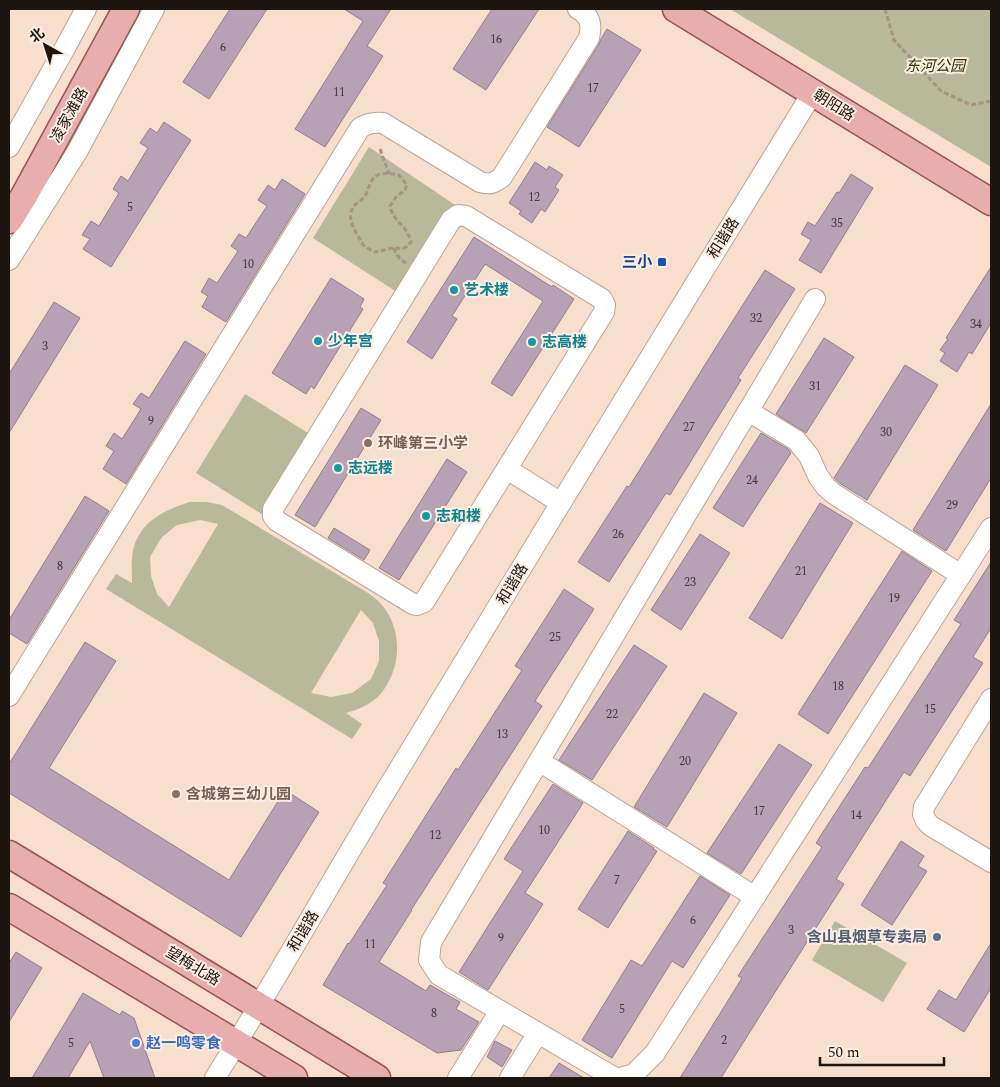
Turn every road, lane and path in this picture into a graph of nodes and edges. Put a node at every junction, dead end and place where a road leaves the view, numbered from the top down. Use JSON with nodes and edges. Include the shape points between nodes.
{"nodes":[{"id":1,"x":86,"y":9,"type":"edge"},
{"id":2,"x":107,"y":9,"type":"edge"},
{"id":3,"x":126,"y":9,"type":"edge"},
{"id":4,"x":154,"y":9,"type":"edge"},
{"id":5,"x":578,"y":9,"type":"edge"},
{"id":6,"x":676,"y":9,"type":"edge"},
{"id":7,"x":885,"y":9,"type":"edge"},
{"id":8,"x":813,"y":92,"type":"junction"},
{"id":9,"x":991,"y":101,"type":"edge"},
{"id":10,"x":9,"y":147,"type":"edge"},
{"id":11,"x":380,"y":149,"type":"dead end"},
{"id":12,"x":389,"y":174,"type":"junction"},
{"id":13,"x":9,"y":188,"type":"edge"},
{"id":14,"x":991,"y":202,"type":"edge"},
{"id":15,"x":9,"y":220,"type":"edge"},
{"id":16,"x":393,"y":248,"type":"junction"},
{"id":17,"x":9,"y":260,"type":"edge"},
{"id":18,"x":418,"y":272,"type":"junction"},
{"id":19,"x":815,"y":299,"type":"dead end"},
{"id":20,"x":748,"y":411,"type":"junction"},
{"id":21,"x":507,"y":469,"type":"junction"},
{"id":22,"x":561,"y":503,"type":"junction"},
{"id":23,"x":991,"y":528,"type":"edge"},
{"id":24,"x":961,"y":574,"type":"junction"},
{"id":25,"x":9,"y":696,"type":"edge"},
{"id":26,"x":991,"y":699,"type":"edge"},
{"id":27,"x":539,"y":761,"type":"junction"},
{"id":28,"x":9,"y":854,"type":"edge"},
{"id":29,"x":991,"y":862,"type":"edge"},
{"id":30,"x":755,"y":897,"type":"junction"},
{"id":31,"x":9,"y":906,"type":"edge"},
{"id":32,"x":259,"y":1006,"type":"junction"},
{"id":33,"x":500,"y":1011,"type":"junction"},
{"id":34,"x":538,"y":1033,"type":"junction"},
{"id":35,"x":236,"y":1043,"type":"junction"},
{"id":36,"x":215,"y":1078,"type":"edge"},
{"id":37,"x":294,"y":1078,"type":"edge"},
{"id":38,"x":377,"y":1078,"type":"edge"},
{"id":39,"x":458,"y":1078,"type":"edge"},
{"id":40,"x":510,"y":1078,"type":"edge"},
{"id":41,"x":615,"y":1078,"type":"edge"},
{"id":42,"x":620,"y":1078,"type":"edge"}],
"edges":[{"from":1,"to":10,"type":"street"},
{"from":2,"to":13,"type":"main road","name":"凌家滩路"},
{"from":3,"to":15,"type":"main road","name":"凌家滩路"},
{"from":4,"to":17,"type":"street","via":[[77,152]]},
{"from":5,"to":25,"type":"street","via":[[591,23],[589,38],[496,182],[480,182],[383,123],[375,122],[360,128]]},
{"from":6,"to":8,"type":"main road","name":"朝阳路"},
{"from":7,"to":9,"type":"path","via":[[894,40],[942,91],[971,105]]},
{"from":8,"to":14,"type":"main road","name":"朝阳路"},
{"from":8,"to":22,"type":"street","name":"和谐路"},
{"from":11,"to":12,"type":"path"},
{"from":12,"to":16,"type":"path","via":[[398,175],[407,185],[390,206],[411,242],[401,249]]},
{"from":12,"to":16,"type":"path","via":[[375,177],[364,197],[354,205],[351,221],[362,244],[375,252]]},
{"from":16,"to":18,"type":"path","via":[[400,259]]},
{"from":18,"to":21,"type":"street","via":[[451,220],[458,215],[466,216],[602,300],[605,305],[604,312]]},
{"from":18,"to":21,"type":"street","via":[[273,509],[273,516],[285,527],[417,605],[424,602]]},
{"from":19,"to":20,"type":"street"},
{"from":20,"to":24,"type":"street","via":[[796,440],[818,476],[834,494]]},
{"from":20,"to":27,"type":"street"},
{"from":21,"to":22,"type":"street"},
{"from":22,"to":32,"type":"street","name":"和谐路"},
{"from":23,"to":24,"type":"street"},
{"from":24,"to":30,"type":"street"},
{"from":26,"to":29,"type":"street","via":[[922,814],[931,826]]},
{"from":27,"to":30,"type":"street"},
{"from":27,"to":33,"type":"street","via":[[431,942],[430,960],[439,976]]},
{"from":28,"to":32,"type":"main road","name":"望梅北路"},
{"from":30,"to":42,"type":"street","via":[[655,1053],[634,1074]]},
{"from":31,"to":35,"type":"main road"},
{"from":32,"to":35,"type":"street","name":"和谐路"},
{"from":32,"to":38,"type":"main road","name":"望梅北路"},
{"from":33,"to":34,"type":"street"},
{"from":33,"to":39,"type":"street"},
{"from":34,"to":40,"type":"street"},
{"from":34,"to":41,"type":"street"},
{"from":35,"to":36,"type":"street","name":"和谐路"},
{"from":35,"to":37,"type":"main road"}]}
